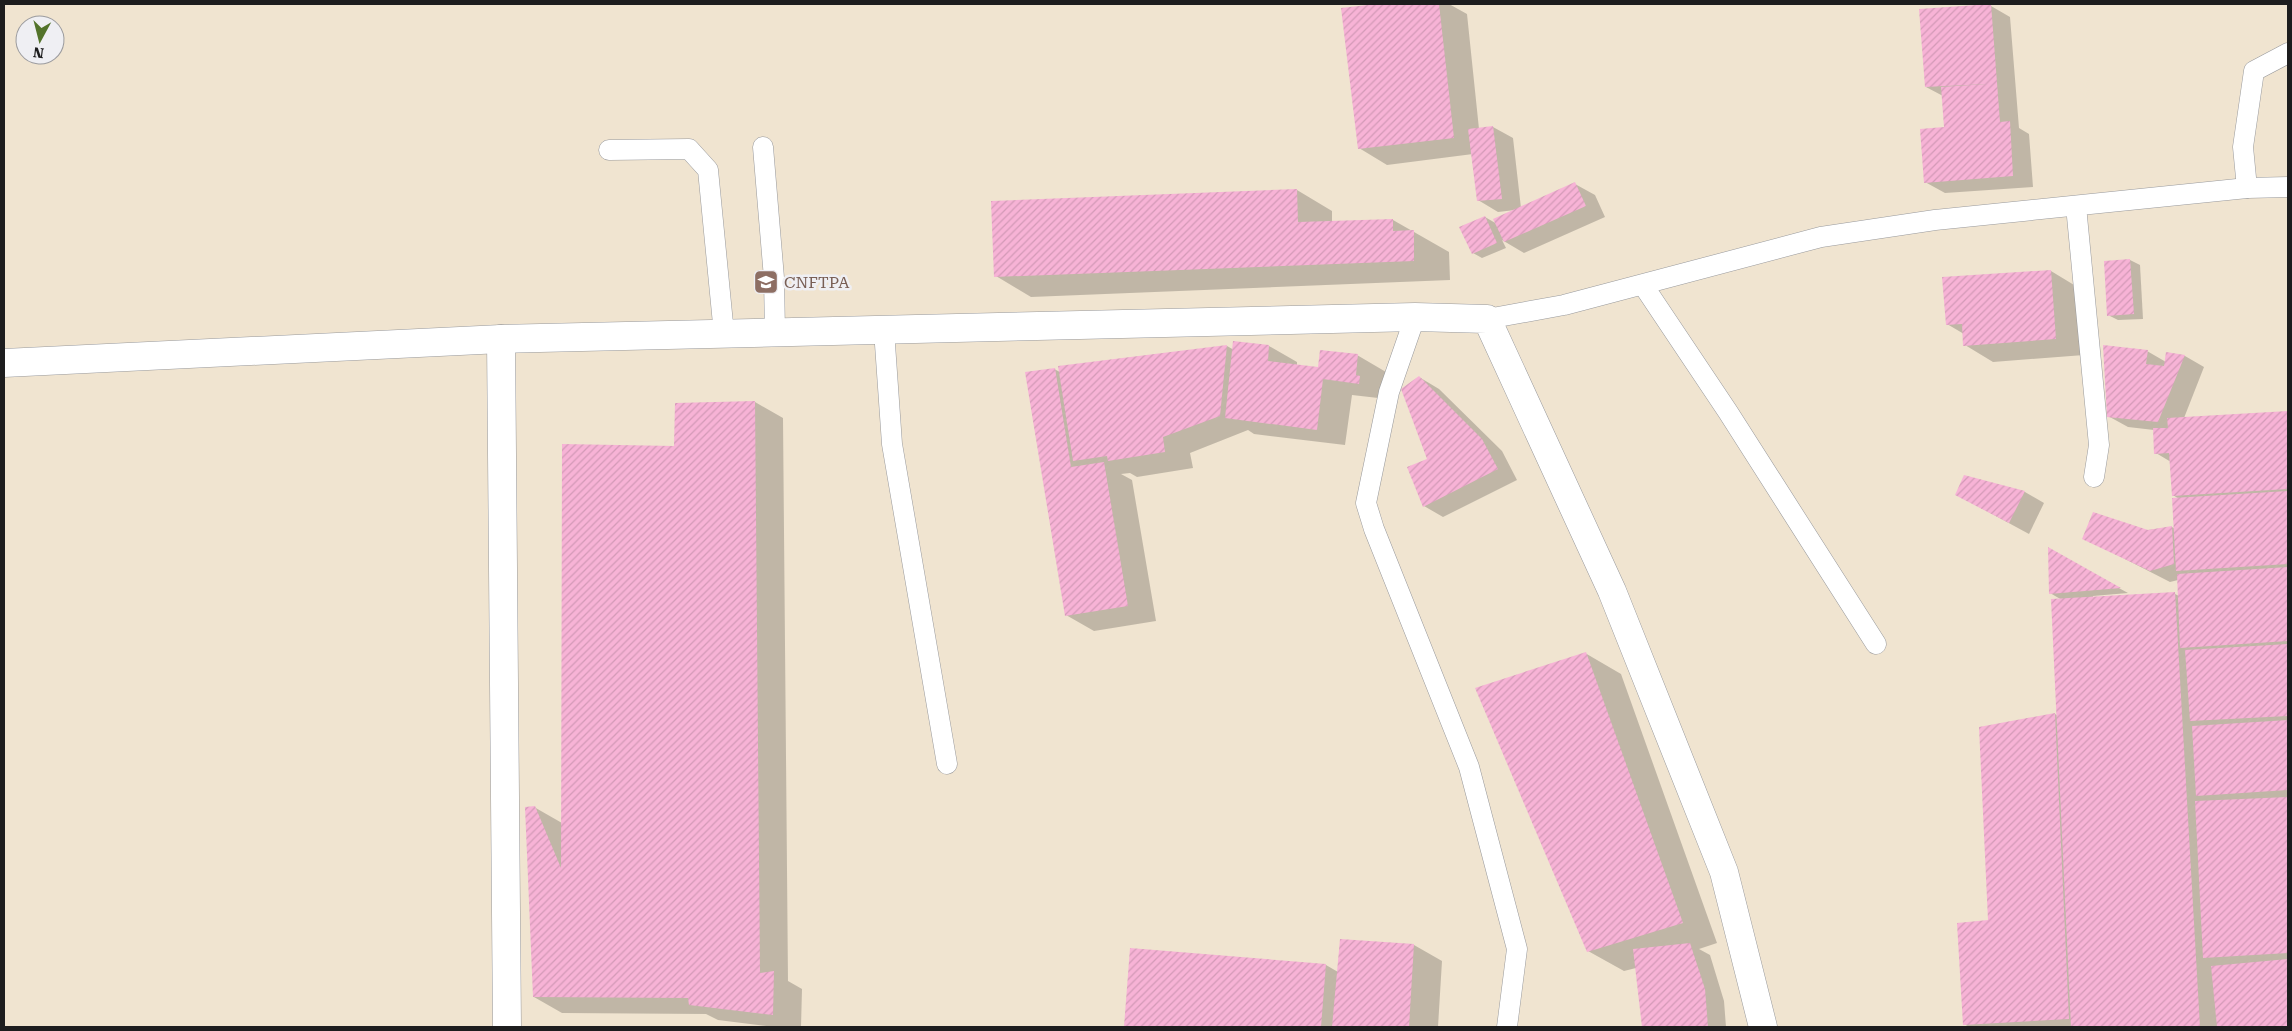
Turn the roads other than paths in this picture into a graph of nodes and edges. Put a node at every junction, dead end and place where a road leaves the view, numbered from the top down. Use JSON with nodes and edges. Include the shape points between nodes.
{"nodes":[{"id":1,"x":2288,"y":54,"type":"edge"},
{"id":2,"x":763,"y":146,"type":"dead end"},
{"id":3,"x":609,"y":150,"type":"dead end"},
{"id":4,"x":2247,"y":188,"type":"junction"},
{"id":5,"x":2288,"y":188,"type":"edge"},
{"id":6,"x":2076,"y":206,"type":"junction"},
{"id":7,"x":1643,"y":285,"type":"junction"},
{"id":8,"x":1415,"y":317,"type":"junction"},
{"id":9,"x":1487,"y":319,"type":"junction"},
{"id":10,"x":884,"y":330,"type":"junction"},
{"id":11,"x":775,"y":332,"type":"junction"},
{"id":12,"x":724,"y":334,"type":"junction"},
{"id":13,"x":501,"y":339,"type":"junction"},
{"id":14,"x":4,"y":363,"type":"edge"},
{"id":15,"x":2094,"y":477,"type":"dead end"},
{"id":16,"x":1876,"y":644,"type":"dead end"},
{"id":17,"x":947,"y":764,"type":"dead end"},
{"id":18,"x":508,"y":1027,"type":"edge"},
{"id":19,"x":1507,"y":1027,"type":"edge"},
{"id":20,"x":1763,"y":1027,"type":"edge"}],
"edges":[{"from":1,"to":4,"type":"lane","via":[[2254,70],[2243,146]]},
{"from":2,"to":11,"type":"lane"},
{"from":3,"to":12,"type":"lane","via":[[689,149],[708,170]]},
{"from":4,"to":5,"type":"lane"},
{"from":4,"to":6,"type":"lane"},
{"from":6,"to":7,"type":"lane","via":[[1935,220],[1820,237]]},
{"from":6,"to":15,"type":"lane","via":[[2099,445]]},
{"from":7,"to":9,"type":"lane","via":[[1564,305]]},
{"from":7,"to":16,"type":"lane"},
{"from":8,"to":9,"type":"street"},
{"from":8,"to":10,"type":"street"},
{"from":8,"to":19,"type":"lane","via":[[1389,392],[1366,503],[1469,767],[1517,949]]},
{"from":9,"to":20,"type":"street","via":[[1612,591],[1724,872]]},
{"from":10,"to":11,"type":"street"},
{"from":10,"to":17,"type":"lane","via":[[892,444]]},
{"from":11,"to":12,"type":"street"},
{"from":12,"to":13,"type":"street"},
{"from":13,"to":14,"type":"street"},
{"from":13,"to":18,"type":"street"}]}
